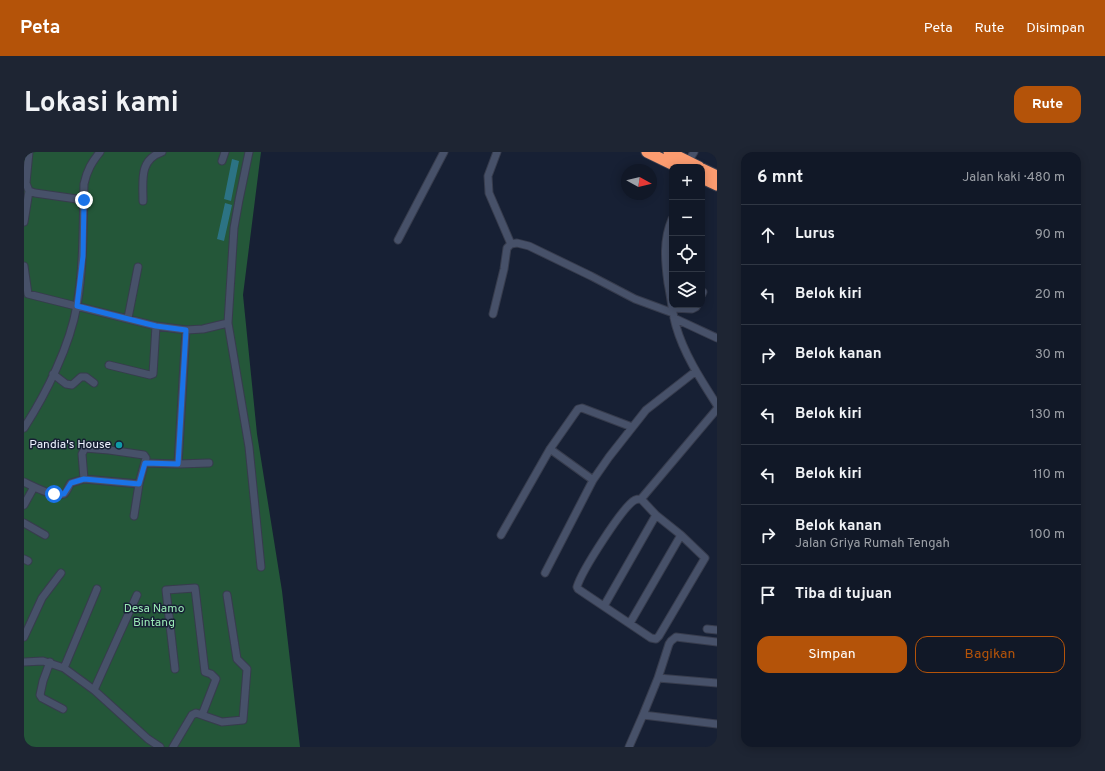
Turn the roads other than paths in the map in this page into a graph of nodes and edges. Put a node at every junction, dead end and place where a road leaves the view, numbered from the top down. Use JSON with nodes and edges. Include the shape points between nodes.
{"nodes":[{"id":1,"x":29,"y":152,"type":"edge"},
{"id":2,"x":100,"y":152,"type":"edge"},
{"id":3,"x":162,"y":152,"type":"edge"},
{"id":4,"x":225,"y":152,"type":"edge"},
{"id":5,"x":249,"y":152,"type":"edge"},
{"id":6,"x":444,"y":152,"type":"edge"},
{"id":7,"x":497,"y":152,"type":"edge"},
{"id":8,"x":647,"y":152,"type":"edge"},
{"id":9,"x":669,"y":152,"type":"edge"},
{"id":10,"x":222,"y":161,"type":"dead end"},
{"id":11,"x":692,"y":164,"type":"edge"},
{"id":12,"x":705,"y":170,"type":"edge"},
{"id":13,"x":717,"y":176,"type":"edge"},
{"id":14,"x":705,"y":180,"type":"edge"},
{"id":15,"x":717,"y":186,"type":"edge"},
{"id":16,"x":29,"y":191,"type":"junction"},
{"id":17,"x":84,"y":200,"type":"junction"},
{"id":18,"x":143,"y":201,"type":"dead end"},
{"id":19,"x":24,"y":222,"type":"edge"},
{"id":20,"x":669,"y":230,"type":"edge"},
{"id":21,"x":398,"y":240,"type":"dead end"},
{"id":22,"x":511,"y":244,"type":"junction"},
{"id":23,"x":24,"y":266,"type":"edge"},
{"id":24,"x":138,"y":267,"type":"dead end"},
{"id":25,"x":26,"y":297,"type":"edge"},
{"id":26,"x":77,"y":306,"type":"junction"},
{"id":27,"x":694,"y":308,"type":"edge"},
{"id":28,"x":673,"y":313,"type":"junction"},
{"id":29,"x":493,"y":314,"type":"dead end"},
{"id":30,"x":128,"y":318,"type":"junction"},
{"id":31,"x":228,"y":323,"type":"junction"},
{"id":32,"x":156,"y":326,"type":"junction"},
{"id":33,"x":186,"y":330,"type":"junction"},
{"id":34,"x":717,"y":338,"type":"edge"},
{"id":35,"x":109,"y":365,"type":"dead end"},
{"id":36,"x":696,"y":371,"type":"junction"},
{"id":37,"x":53,"y":374,"type":"junction"},
{"id":38,"x":94,"y":383,"type":"dead end"},
{"id":39,"x":717,"y":405,"type":"edge"},
{"id":40,"x":717,"y":409,"type":"edge"},
{"id":41,"x":632,"y":427,"type":"junction"},
{"id":42,"x":24,"y":428,"type":"edge"},
{"id":43,"x":550,"y":449,"type":"junction"},
{"id":44,"x":145,"y":463,"type":"junction"},
{"id":45,"x":209,"y":463,"type":"dead end"},
{"id":46,"x":178,"y":464,"type":"junction"},
{"id":47,"x":84,"y":479,"type":"junction"},
{"id":48,"x":593,"y":480,"type":"junction"},
{"id":49,"x":24,"y":482,"type":"edge"},
{"id":50,"x":139,"y":484,"type":"junction"},
{"id":51,"x":34,"y":487,"type":"junction"},
{"id":52,"x":642,"y":499,"type":"junction"},
{"id":53,"x":24,"y":504,"type":"edge"},
{"id":54,"x":656,"y":514,"type":"junction"},
{"id":55,"x":134,"y":516,"type":"dead end"},
{"id":56,"x":24,"y":524,"type":"edge"},
{"id":57,"x":45,"y":535,"type":"dead end"},
{"id":58,"x":501,"y":535,"type":"dead end"},
{"id":59,"x":681,"y":535,"type":"junction"},
{"id":60,"x":261,"y":567,"type":"dead end"},
{"id":61,"x":61,"y":573,"type":"dead end"},
{"id":62,"x":545,"y":573,"type":"dead end"},
{"id":63,"x":97,"y":589,"type":"dead end"},
{"id":64,"x":137,"y":595,"type":"dead end"},
{"id":65,"x":228,"y":595,"type":"dead end"},
{"id":66,"x":604,"y":606,"type":"junction"},
{"id":67,"x":630,"y":623,"type":"junction"},
{"id":68,"x":707,"y":629,"type":"dead end"},
{"id":69,"x":717,"y":630,"type":"edge"},
{"id":70,"x":24,"y":636,"type":"edge"},
{"id":71,"x":717,"y":642,"type":"edge"},
{"id":72,"x":24,"y":662,"type":"edge"},
{"id":73,"x":50,"y":662,"type":"junction"},
{"id":74,"x":64,"y":668,"type":"junction"},
{"id":75,"x":175,"y":669,"type":"dead end"},
{"id":76,"x":658,"y":678,"type":"junction"},
{"id":77,"x":717,"y":683,"type":"edge"},
{"id":78,"x":94,"y":690,"type":"junction"},
{"id":79,"x":63,"y":709,"type":"dead end"},
{"id":80,"x":202,"y":715,"type":"junction"},
{"id":81,"x":643,"y":715,"type":"junction"},
{"id":82,"x":717,"y":724,"type":"edge"},
{"id":83,"x":160,"y":747,"type":"edge"},
{"id":84,"x":173,"y":747,"type":"edge"},
{"id":85,"x":629,"y":747,"type":"edge"}],
"edges":[{"from":1,"to":16,"type":"street","via":[[26,182]]},
{"from":2,"to":17,"type":"street","via":[[86,174]]},
{"from":3,"to":18,"type":"street","via":[[153,156],[146,164]]},
{"from":4,"to":10,"type":"street"},
{"from":5,"to":31,"type":"street","via":[[234,228]]},
{"from":6,"to":21,"type":"street"},
{"from":7,"to":22,"type":"street","via":[[488,176],[489,193]]},
{"from":8,"to":11,"type":"highway"},
{"from":9,"to":11,"type":"highway"},
{"from":12,"to":13,"type":"highway"},
{"from":14,"to":15,"type":"highway"},
{"from":16,"to":17,"type":"street"},
{"from":16,"to":19,"type":"street"},
{"from":17,"to":26,"type":"street","via":[[83,256]]},
{"from":20,"to":28,"type":"street","via":[[665,262]]},
{"from":22,"to":28,"type":"street","via":[[529,246],[635,299]]},
{"from":22,"to":29,"type":"street","via":[[507,248]]},
{"from":23,"to":25,"type":"street"},
{"from":24,"to":30,"type":"street"},
{"from":25,"to":26,"type":"street"},
{"from":26,"to":30,"type":"street"},
{"from":26,"to":37,"type":"street","via":[[69,337]]},
{"from":27,"to":28,"type":"street"},
{"from":28,"to":34,"type":"street"},
{"from":28,"to":36,"type":"street","via":[[684,347]]},
{"from":30,"to":32,"type":"street"},
{"from":31,"to":33,"type":"street"},
{"from":31,"to":60,"type":"street","via":[[248,447]]},
{"from":32,"to":33,"type":"street"},
{"from":32,"to":35,"type":"street","via":[[153,374]]},
{"from":33,"to":46,"type":"street"},
{"from":36,"to":39,"type":"street"},
{"from":36,"to":41,"type":"street","via":[[646,410]]},
{"from":37,"to":38,"type":"street","via":[[66,384],[72,385],[81,377],[86,377]]},
{"from":37,"to":42,"type":"street"},
{"from":40,"to":52,"type":"street"},
{"from":41,"to":43,"type":"street","via":[[579,408]]},
{"from":41,"to":48,"type":"street"},
{"from":43,"to":48,"type":"street"},
{"from":43,"to":58,"type":"street"},
{"from":44,"to":46,"type":"street"},
{"from":44,"to":47,"type":"street","via":[[144,455],[85,448],[82,454]]},
{"from":44,"to":50,"type":"street"},
{"from":45,"to":46,"type":"street"},
{"from":47,"to":50,"type":"street"},
{"from":47,"to":51,"type":"street","via":[[71,483],[64,494]]},
{"from":48,"to":62,"type":"street"},
{"from":49,"to":51,"type":"street"},
{"from":50,"to":55,"type":"street"},
{"from":51,"to":53,"type":"street"},
{"from":52,"to":54,"type":"street"},
{"from":52,"to":66,"type":"street","via":[[636,499],[612,525],[577,585],[578,589]]},
{"from":54,"to":59,"type":"street"},
{"from":54,"to":66,"type":"street"},
{"from":56,"to":57,"type":"street"},
{"from":59,"to":67,"type":"street"},
{"from":59,"to":67,"type":"street","via":[[705,557],[702,565],[657,638],[651,638]]},
{"from":61,"to":70,"type":"street","via":[[42,598]]},
{"from":63,"to":74,"type":"street"},
{"from":64,"to":78,"type":"street"},
{"from":65,"to":80,"type":"street","via":[[237,659],[247,669],[243,720],[222,722]]},
{"from":66,"to":67,"type":"street"},
{"from":68,"to":69,"type":"street"},
{"from":71,"to":76,"type":"street","via":[[674,638],[669,644]]},
{"from":72,"to":73,"type":"street"},
{"from":73,"to":74,"type":"street"},
{"from":73,"to":79,"type":"street","via":[[40,695]]},
{"from":74,"to":78,"type":"street"},
{"from":75,"to":80,"type":"street","via":[[166,590],[195,588],[205,672],[212,674],[216,679]]},
{"from":76,"to":77,"type":"street"},
{"from":76,"to":81,"type":"street"},
{"from":78,"to":83,"type":"street"},
{"from":80,"to":84,"type":"street","via":[[192,715]]},
{"from":81,"to":82,"type":"street"},
{"from":81,"to":85,"type":"street"}]}
